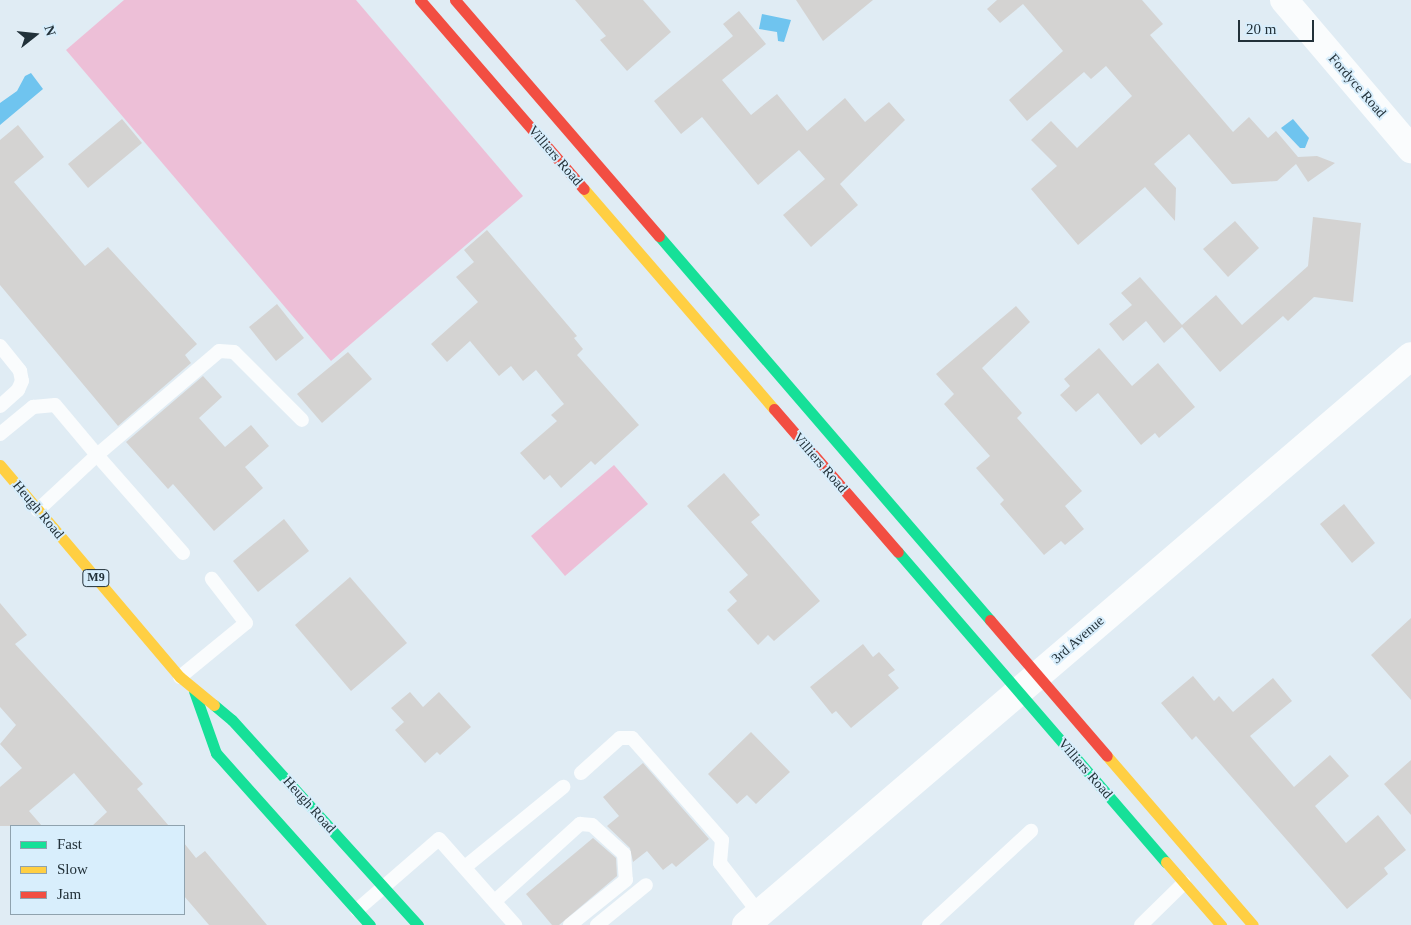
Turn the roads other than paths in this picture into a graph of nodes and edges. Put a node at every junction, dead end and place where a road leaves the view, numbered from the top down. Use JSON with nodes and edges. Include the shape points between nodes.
{"nodes":[{"id":1,"x":420,"y":0,"type":"edge"},
{"id":2,"x":455,"y":0,"type":"edge"},
{"id":3,"x":1284,"y":0,"type":"edge"},
{"id":4,"x":1411,"y":149,"type":"edge"},
{"id":5,"x":604,"y":172,"type":"junction"},
{"id":6,"x":584,"y":190,"type":"junction"},
{"id":7,"x":0,"y":346,"type":"edge"},
{"id":8,"x":1411,"y":356,"type":"edge"},
{"id":9,"x":0,"y":406,"type":"edge"},
{"id":10,"x":302,"y":420,"type":"dead end"},
{"id":11,"x":0,"y":434,"type":"edge"},
{"id":12,"x":97,"y":455,"type":"junction"},
{"id":13,"x":0,"y":465,"type":"edge"},
{"id":14,"x":38,"y":510,"type":"junction"},
{"id":15,"x":183,"y":553,"type":"dead end"},
{"id":16,"x":212,"y":579,"type":"dead end"},
{"id":17,"x":1039,"y":674,"type":"junction"},
{"id":18,"x":180,"y":677,"type":"junction"},
{"id":19,"x":194,"y":690,"type":"junction"},
{"id":20,"x":1018,"y":691,"type":"junction"},
{"id":21,"x":581,"y":773,"type":"dead end"},
{"id":22,"x":563,"y":788,"type":"dead end"},
{"id":23,"x":1031,"y":830,"type":"dead end"},
{"id":24,"x":465,"y":868,"type":"junction"},
{"id":25,"x":1184,"y":883,"type":"junction"},
{"id":26,"x":646,"y":886,"type":"dead end"},
{"id":27,"x":383,"y":887,"type":"junction"},
{"id":28,"x":495,"y":902,"type":"junction"},
{"id":29,"x":357,"y":910,"type":"junction"},
{"id":30,"x":752,"y":919,"type":"edge"},
{"id":31,"x":370,"y":925,"type":"edge"},
{"id":32,"x":418,"y":925,"type":"edge"},
{"id":33,"x":515,"y":925,"type":"edge"},
{"id":34,"x":570,"y":925,"type":"edge"},
{"id":35,"x":597,"y":925,"type":"edge"},
{"id":36,"x":929,"y":925,"type":"edge"},
{"id":37,"x":1141,"y":925,"type":"edge"},
{"id":38,"x":1221,"y":925,"type":"edge"},
{"id":39,"x":1254,"y":925,"type":"edge"}],
"edges":[{"from":1,"to":6,"type":"street","name":"Villiers Road"},
{"from":2,"to":5,"type":"street","name":"Villiers Road"},
{"from":3,"to":4,"type":"street","name":"Fordyce Road"},
{"from":5,"to":6,"type":"street"},
{"from":5,"to":17,"type":"street","name":"Villiers Road"},
{"from":6,"to":20,"type":"street","name":"Villiers Road"},
{"from":7,"to":9,"type":"lane","via":[[20,372],[22,381],[18,390]]},
{"from":8,"to":17,"type":"street","name":"3rd Avenue"},
{"from":10,"to":12,"type":"lane","via":[[234,352],[219,351]]},
{"from":11,"to":12,"type":"lane","via":[[34,407],[55,405]]},
{"from":12,"to":14,"type":"lane"},
{"from":12,"to":15,"type":"lane"},
{"from":13,"to":14,"type":"street","name":"Heugh Road","number":"M9"},
{"from":14,"to":18,"type":"street","name":"Heugh Road","number":"M9"},
{"from":16,"to":18,"type":"lane","via":[[246,623]]},
{"from":17,"to":20,"type":"street","name":"3rd Avenue"},
{"from":17,"to":39,"type":"street","name":"Villiers Road"},
{"from":18,"to":19,"type":"street","name":"Heugh Road","number":"M9"},
{"from":19,"to":27,"type":"street","name":"Heugh Road","number":"M9","via":[[232,720]]},
{"from":19,"to":29,"type":"street","name":"Heugh Road","number":"M9","via":[[216,753]]},
{"from":20,"to":25,"type":"street","name":"Villiers Road"},
{"from":20,"to":30,"type":"street","name":"3rd Avenue"},
{"from":21,"to":30,"type":"lane","via":[[620,738],[632,738],[722,840],[720,863]]},
{"from":22,"to":24,"type":"lane"},
{"from":23,"to":36,"type":"lane"},
{"from":24,"to":27,"type":"lane","via":[[440,839]]},
{"from":24,"to":28,"type":"lane"},
{"from":25,"to":37,"type":"lane"},
{"from":25,"to":38,"type":"street","name":"Villiers Road"},
{"from":26,"to":35,"type":"lane"},
{"from":27,"to":29,"type":"lane"},
{"from":27,"to":32,"type":"street","name":"Heugh Road","number":"M9"},
{"from":28,"to":33,"type":"lane"},
{"from":28,"to":34,"type":"lane","via":[[580,824],[592,825],[624,854],[626,880]]},
{"from":29,"to":31,"type":"street","name":"Heugh Road","number":"M9"}]}
